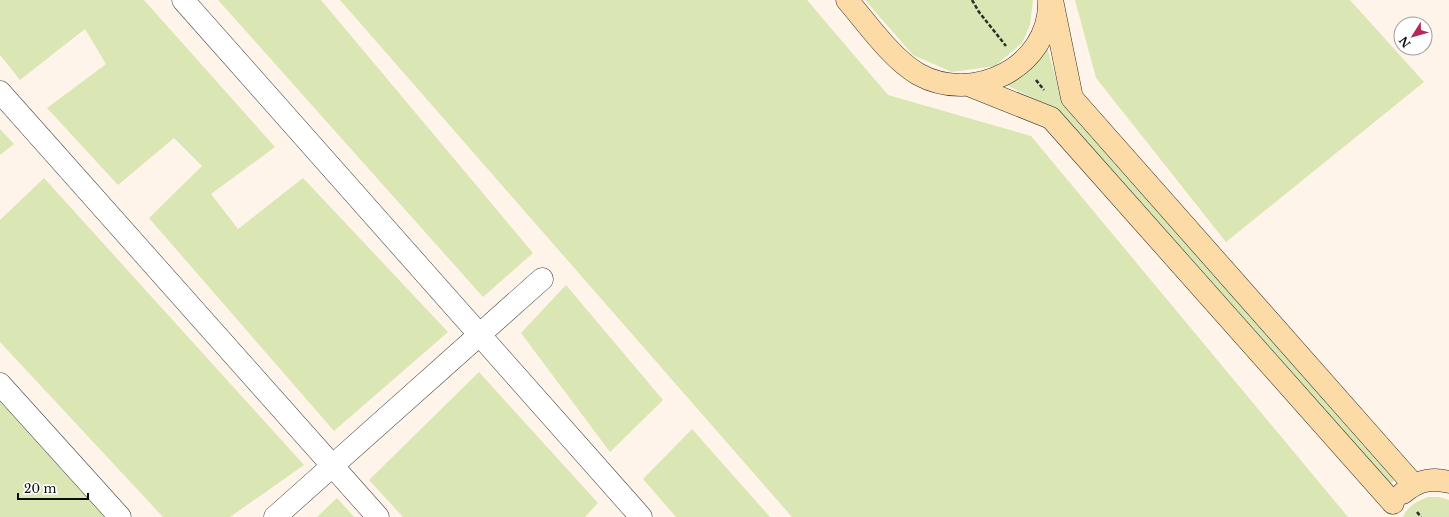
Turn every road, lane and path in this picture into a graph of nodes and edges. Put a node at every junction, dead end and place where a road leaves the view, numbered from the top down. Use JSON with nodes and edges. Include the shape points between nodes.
{"nodes":[{"id":1,"x":183,"y":0,"type":"edge"},
{"id":2,"x":847,"y":0,"type":"edge"},
{"id":3,"x":1049,"y":0,"type":"edge"},
{"id":4,"x":1052,"y":0,"type":"edge"},
{"id":5,"x":971,"y":86,"type":"junction"},
{"id":6,"x":0,"y":92,"type":"edge"},
{"id":7,"x":542,"y":279,"type":"dead end"},
{"id":8,"x":480,"y":335,"type":"junction"},
{"id":9,"x":0,"y":384,"type":"edge"},
{"id":10,"x":332,"y":466,"type":"junction"},
{"id":11,"x":1448,"y":481,"type":"edge"},
{"id":12,"x":1413,"y":484,"type":"junction"},
{"id":13,"x":1391,"y":510,"type":"edge"},
{"id":14,"x":120,"y":517,"type":"edge"},
{"id":15,"x":275,"y":517,"type":"edge"},
{"id":16,"x":378,"y":517,"type":"edge"},
{"id":17,"x":641,"y":517,"type":"edge"}],
"edges":[{"from":1,"to":8,"type":"street"},
{"from":2,"to":5,"type":"street","via":[[897,57],[918,74],[944,84]]},
{"from":3,"to":5,"type":"street","via":[[1049,13],[1039,41],[1021,64],[997,79]]},
{"from":4,"to":12,"type":"street","via":[[1072,98]]},
{"from":5,"to":13,"type":"street","via":[[1051,118]]},
{"from":6,"to":10,"type":"street"},
{"from":7,"to":8,"type":"street"},
{"from":8,"to":10,"type":"street"},
{"from":8,"to":17,"type":"street"},
{"from":9,"to":14,"type":"street"},
{"from":10,"to":15,"type":"street"},
{"from":10,"to":16,"type":"street"},
{"from":11,"to":12,"type":"street","via":[[1423,480]]},
{"from":12,"to":13,"type":"street"}]}
